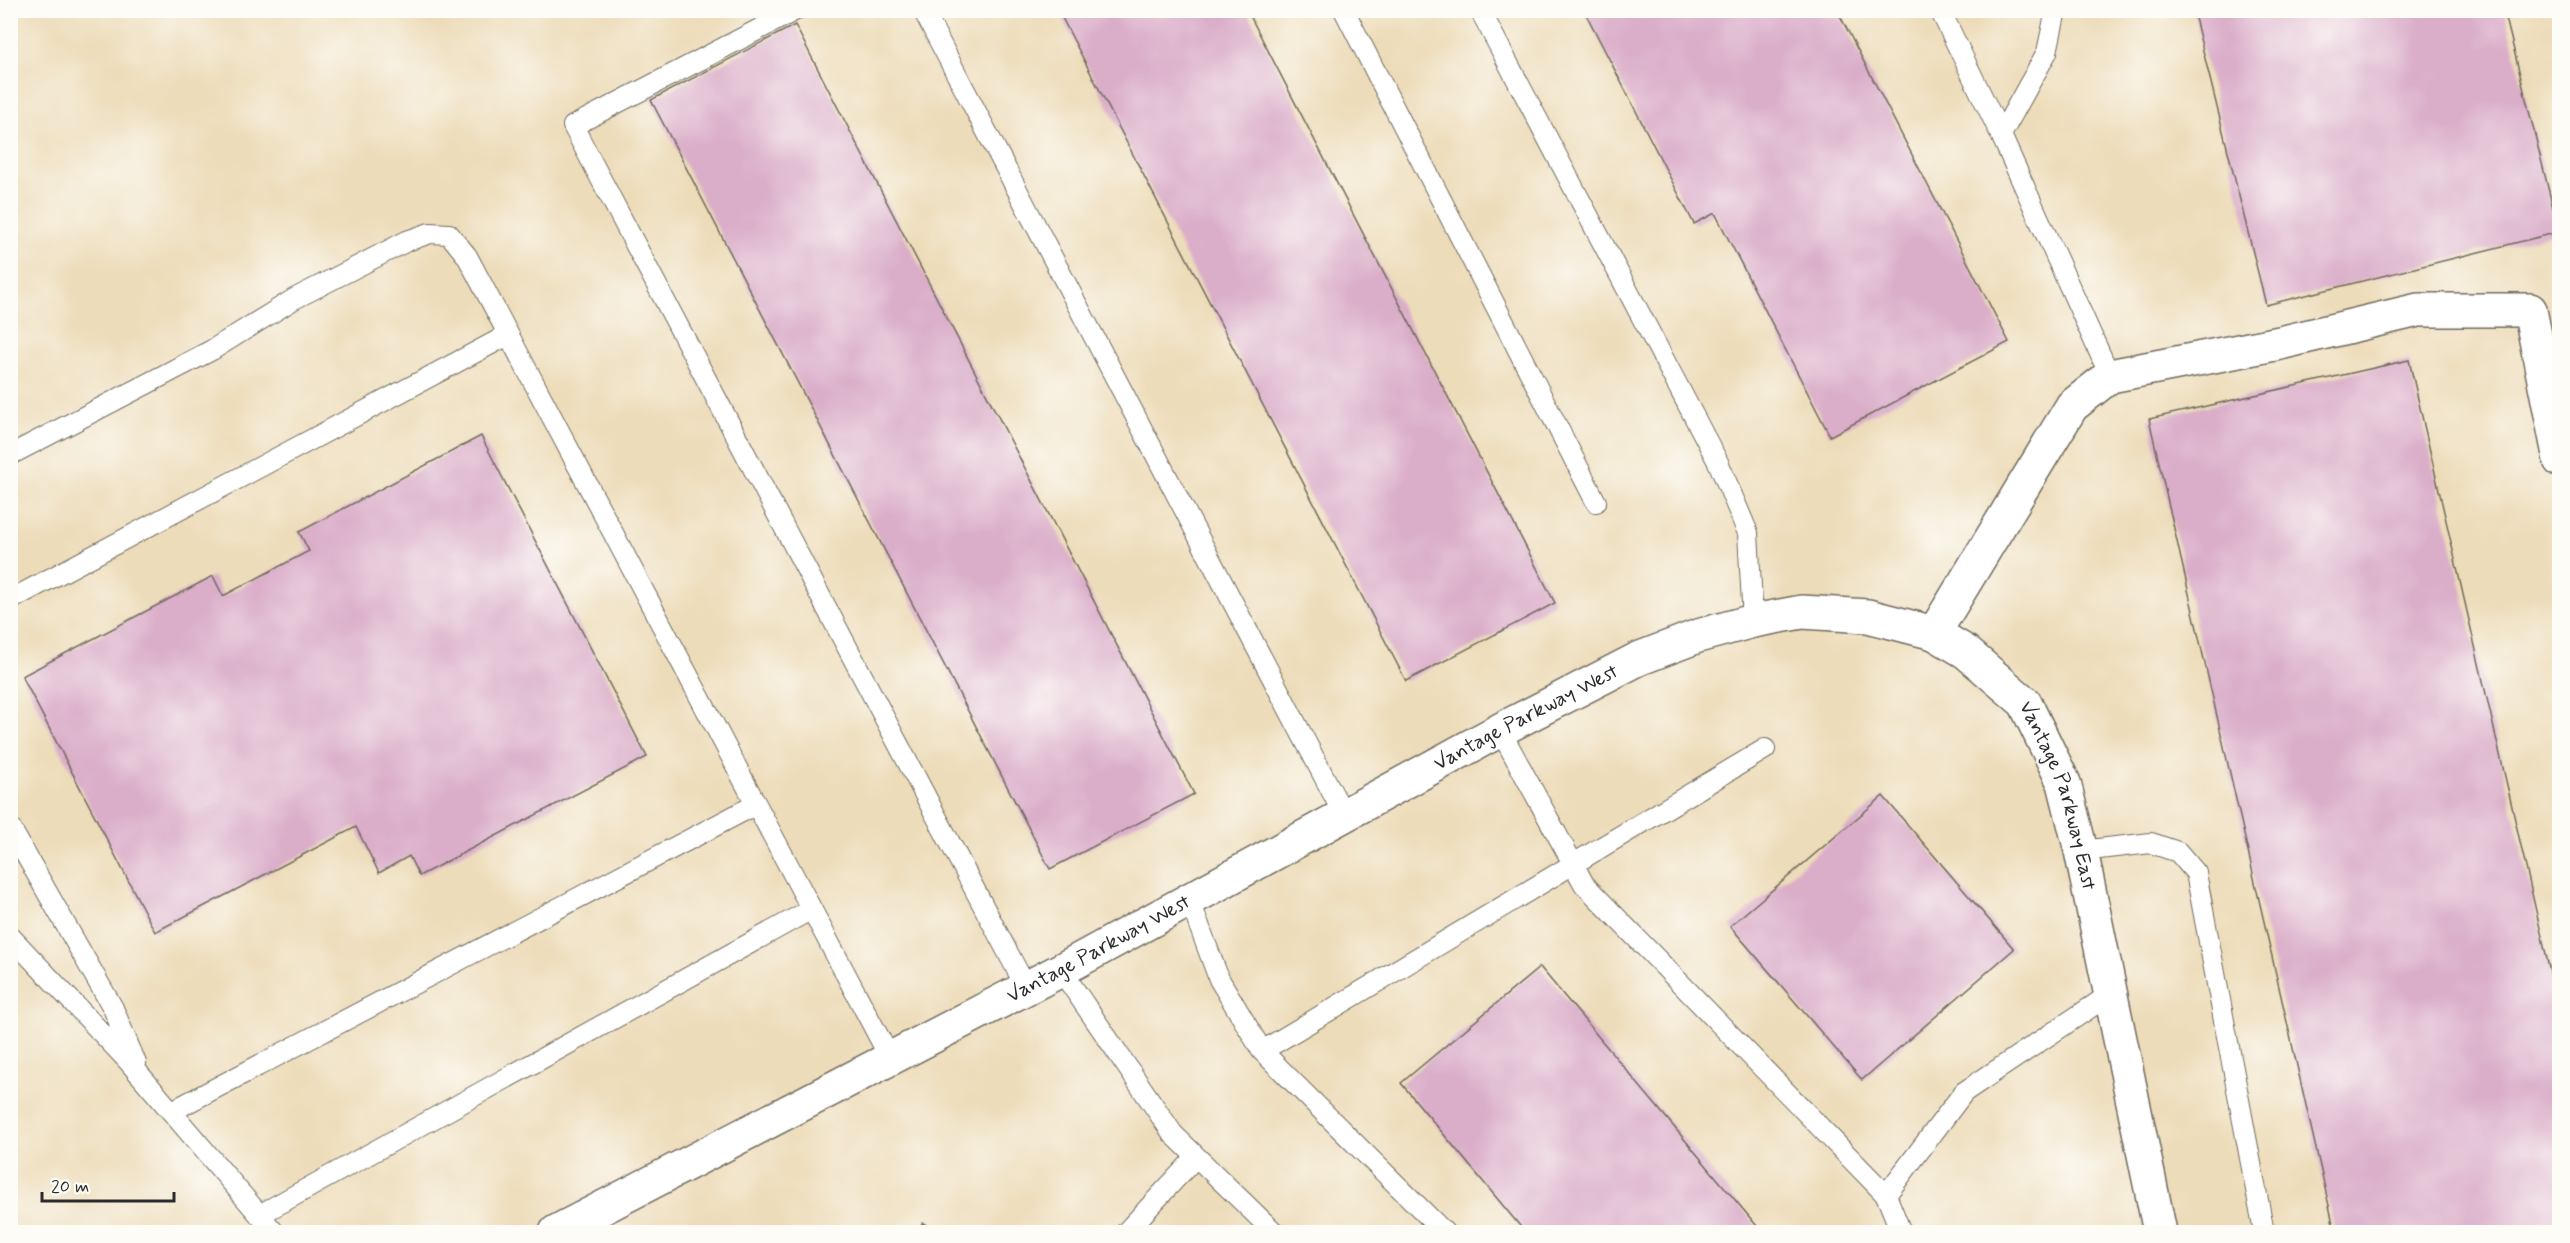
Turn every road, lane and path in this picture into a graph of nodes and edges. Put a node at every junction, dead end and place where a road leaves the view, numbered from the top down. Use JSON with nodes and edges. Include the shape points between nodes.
{"nodes":[{"id":1,"x":796,"y":10,"type":"edge"},
{"id":2,"x":923,"y":10,"type":"edge"},
{"id":3,"x":1344,"y":10,"type":"edge"},
{"id":4,"x":1480,"y":10,"type":"edge"},
{"id":5,"x":1940,"y":10,"type":"edge"},
{"id":6,"x":2056,"y":10,"type":"edge"},
{"id":7,"x":2001,"y":135,"type":"junction"},
{"id":8,"x":508,"y":335,"type":"junction"},
{"id":9,"x":2110,"y":376,"type":"junction"},
{"id":10,"x":10,"y":455,"type":"edge"},
{"id":11,"x":2559,"y":460,"type":"edge"},
{"id":12,"x":1596,"y":502,"type":"dead end"},
{"id":13,"x":10,"y":600,"type":"edge"},
{"id":14,"x":1754,"y":621,"type":"junction"},
{"id":15,"x":1934,"y":633,"type":"junction"},
{"id":16,"x":1638,"y":659,"type":"joint"},
{"id":17,"x":1500,"y":730,"type":"junction"},
{"id":18,"x":1765,"y":749,"type":"dead end"},
{"id":19,"x":755,"y":805,"type":"junction"},
{"id":20,"x":1344,"y":815,"type":"junction"},
{"id":21,"x":10,"y":827,"type":"edge"},
{"id":22,"x":2081,"y":851,"type":"junction"},
{"id":23,"x":1572,"y":863,"type":"junction"},
{"id":24,"x":1190,"y":901,"type":"junction"},
{"id":25,"x":810,"y":910,"type":"junction"},
{"id":26,"x":10,"y":936,"type":"edge"},
{"id":27,"x":1062,"y":970,"type":"junction"},
{"id":28,"x":1027,"y":989,"type":"junction"},
{"id":29,"x":2112,"y":993,"type":"junction"},
{"id":30,"x":1262,"y":1051,"type":"junction"},
{"id":31,"x":890,"y":1058,"type":"junction"},
{"id":32,"x":143,"y":1078,"type":"junction"},
{"id":33,"x":172,"y":1111,"type":"junction"},
{"id":34,"x":1196,"y":1157,"type":"junction"},
{"id":35,"x":1886,"y":1196,"type":"junction"},
{"id":36,"x":261,"y":1214,"type":"junction"},
{"id":37,"x":572,"y":1229,"type":"edge"},
{"id":38,"x":274,"y":1233,"type":"edge"},
{"id":39,"x":1126,"y":1233,"type":"edge"},
{"id":40,"x":1274,"y":1233,"type":"edge"},
{"id":41,"x":1444,"y":1233,"type":"edge"},
{"id":42,"x":1901,"y":1233,"type":"edge"},
{"id":43,"x":2160,"y":1233,"type":"edge"},
{"id":44,"x":2264,"y":1233,"type":"edge"}],
"edges":[{"from":1,"to":28,"type":"lane","via":[[573,126]]},
{"from":2,"to":20,"type":"lane"},
{"from":3,"to":12,"type":"lane"},
{"from":4,"to":14,"type":"lane","via":[[1718,462],[1748,533]]},
{"from":5,"to":7,"type":"lane"},
{"from":6,"to":7,"type":"lane","via":[[2047,52]]},
{"from":7,"to":9,"type":"lane"},
{"from":8,"to":10,"type":"lane","via":[[467,256],[449,234],[430,233],[294,299],[212,350]]},
{"from":8,"to":13,"type":"lane"},
{"from":8,"to":19,"type":"lane"},
{"from":9,"to":11,"type":"street","via":[[2280,343],[2418,310],[2530,310]]},
{"from":9,"to":15,"type":"street","via":[[2072,406]]},
{"from":14,"to":15,"type":"street","name":"Vantage Parkway East","via":[[1802,612],[1868,616]]},
{"from":14,"to":16,"type":"street","name":"Vantage Parkway East","via":[[1698,636]]},
{"from":15,"to":22,"type":"street","name":"Vantage Parkway East","via":[[1966,651],[2025,703],[2064,783]]},
{"from":16,"to":17,"type":"street","name":"Vantage Parkway West"},
{"from":17,"to":20,"type":"street","name":"Vantage Parkway West"},
{"from":17,"to":23,"type":"lane"},
{"from":18,"to":23,"type":"lane"},
{"from":19,"to":25,"type":"lane"},
{"from":19,"to":33,"type":"lane"},
{"from":20,"to":24,"type":"street","name":"Vantage Parkway West"},
{"from":21,"to":32,"type":"lane","via":[[113,1008]]},
{"from":22,"to":29,"type":"street","name":"Vantage Parkway East"},
{"from":22,"to":44,"type":"lane","via":[[2151,843],[2178,852],[2196,873]]},
{"from":23,"to":30,"type":"lane"},
{"from":23,"to":35,"type":"lane","via":[[1584,884]]},
{"from":24,"to":27,"type":"street","name":"Vantage Parkway West"},
{"from":24,"to":30,"type":"lane","via":[[1219,979]]},
{"from":25,"to":31,"type":"lane"},
{"from":25,"to":36,"type":"lane"},
{"from":26,"to":32,"type":"lane"},
{"from":27,"to":28,"type":"street","name":"Vantage Parkway West"},
{"from":27,"to":34,"type":"lane","via":[[1173,1134]]},
{"from":28,"to":31,"type":"street","name":"Vantage Parkway West"},
{"from":29,"to":35,"type":"lane","via":[[1964,1092]]},
{"from":29,"to":43,"type":"street","name":"Vantage Parkway East"},
{"from":30,"to":41,"type":"lane"},
{"from":31,"to":37,"type":"street","name":"Vantage Parkway West"},
{"from":32,"to":33,"type":"lane"},
{"from":33,"to":36,"type":"lane"},
{"from":34,"to":39,"type":"lane"},
{"from":34,"to":40,"type":"lane"},
{"from":35,"to":42,"type":"lane"},
{"from":36,"to":38,"type":"lane"}]}
